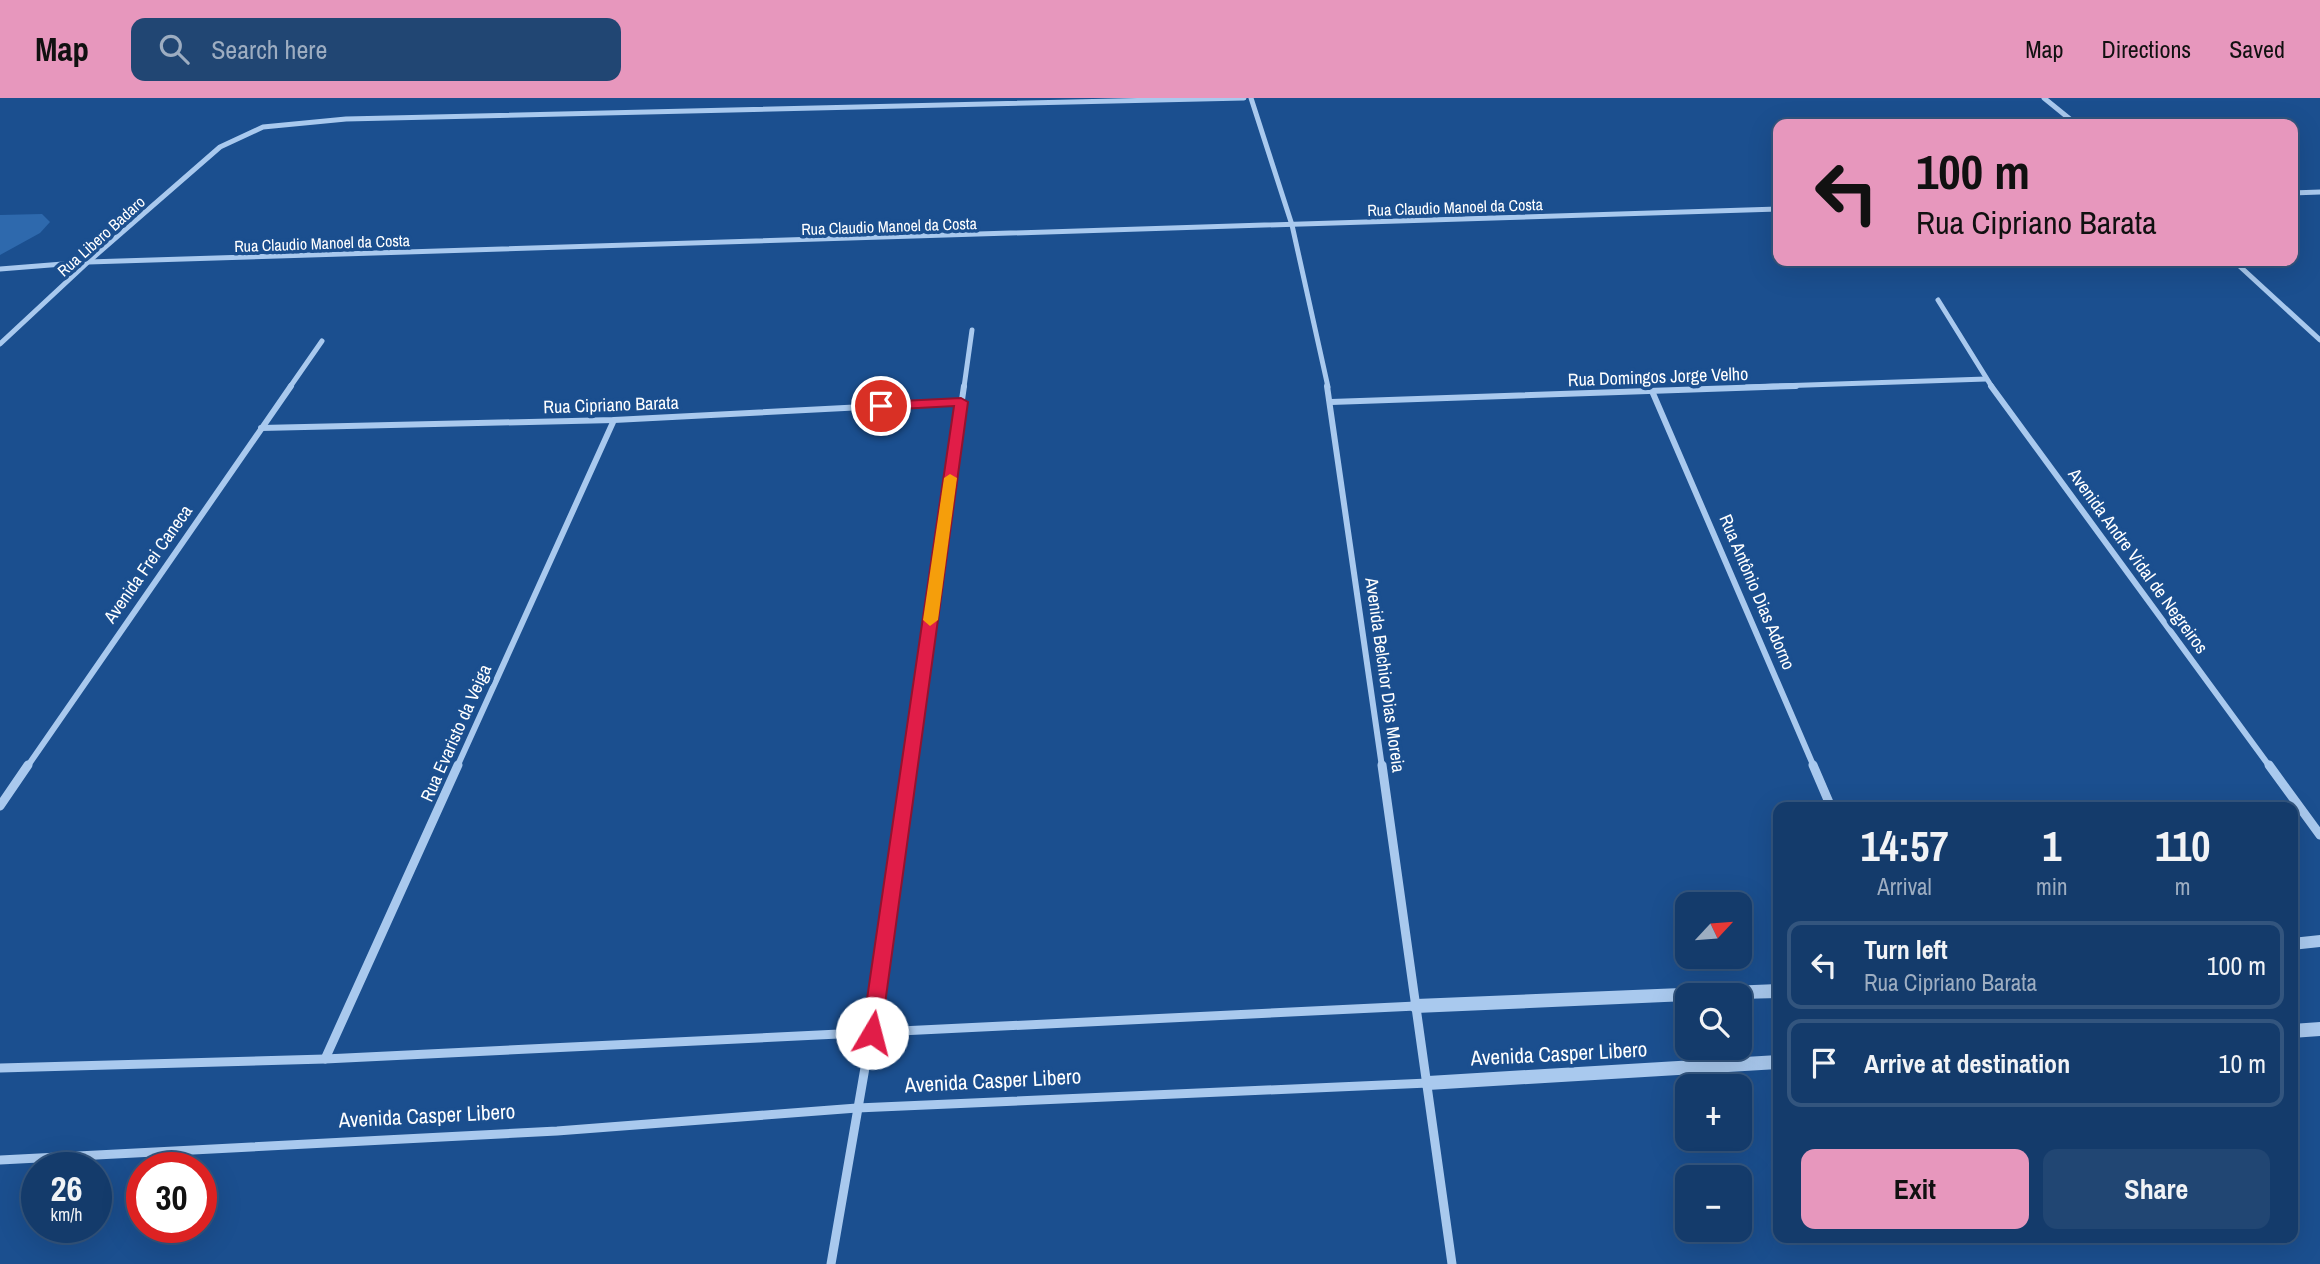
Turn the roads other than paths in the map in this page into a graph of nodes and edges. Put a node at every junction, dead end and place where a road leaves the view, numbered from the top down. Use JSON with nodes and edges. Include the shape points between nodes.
{"nodes":[{"id":1,"x":1244,"y":98,"type":"edge"},
{"id":2,"x":1251,"y":98,"type":"edge"},
{"id":3,"x":2044,"y":98,"type":"edge"},
{"id":4,"x":2070,"y":119,"type":"edge"},
{"id":5,"x":2320,"y":192,"type":"edge"},
{"id":6,"x":2298,"y":193,"type":"edge"},
{"id":7,"x":1773,"y":209,"type":"edge"},
{"id":8,"x":1292,"y":225,"type":"junction"},
{"id":9,"x":88,"y":262,"type":"junction"},
{"id":10,"x":2239,"y":266,"type":"edge"},
{"id":11,"x":0,"y":269,"type":"edge"},
{"id":12,"x":1938,"y":300,"type":"dead end"},
{"id":13,"x":972,"y":330,"type":"dead end"},
{"id":14,"x":2320,"y":340,"type":"edge"},
{"id":15,"x":322,"y":341,"type":"dead end"},
{"id":16,"x":0,"y":344,"type":"edge"},
{"id":17,"x":1986,"y":379,"type":"junction"},
{"id":18,"x":1653,"y":391,"type":"junction"},
{"id":19,"x":961,"y":402,"type":"junction"},
{"id":20,"x":1331,"y":402,"type":"junction"},
{"id":21,"x":614,"y":420,"type":"junction"},
{"id":22,"x":261,"y":428,"type":"junction"},
{"id":23,"x":1829,"y":802,"type":"edge"},
{"id":24,"x":2296,"y":802,"type":"edge"},
{"id":25,"x":2298,"y":805,"type":"edge"},
{"id":26,"x":0,"y":806,"type":"edge"},
{"id":27,"x":2320,"y":835,"type":"edge"},
{"id":28,"x":2320,"y":941,"type":"edge"},
{"id":29,"x":2298,"y":943,"type":"edge"},
{"id":30,"x":1773,"y":991,"type":"edge"},
{"id":31,"x":1416,"y":1006,"type":"junction"},
{"id":32,"x":2320,"y":1029,"type":"edge"},
{"id":33,"x":2298,"y":1031,"type":"edge"},
{"id":34,"x":872,"y":1033,"type":"junction"},
{"id":35,"x":325,"y":1059,"type":"junction"},
{"id":36,"x":1773,"y":1062,"type":"edge"},
{"id":37,"x":0,"y":1068,"type":"edge"},
{"id":38,"x":1428,"y":1083,"type":"junction"},
{"id":39,"x":857,"y":1108,"type":"junction"},
{"id":40,"x":0,"y":1160,"type":"edge"},
{"id":41,"x":831,"y":1264,"type":"edge"},
{"id":42,"x":1452,"y":1264,"type":"edge"}],
"edges":[{"from":1,"to":9,"type":"street","name":"Rua Libero Badaro","via":[[303,121],[268,126],[220,148]]},
{"from":2,"to":8,"type":"street","name":"Avenida Belchior Dias Moreia"},
{"from":3,"to":4,"type":"street"},
{"from":5,"to":6,"type":"street"},
{"from":7,"to":8,"type":"street","name":"Rua Claudio Manoel da Costa"},
{"from":8,"to":9,"type":"street","name":"Rua Claudio Manoel da Costa"},
{"from":8,"to":20,"type":"street","name":"Avenida Belchior Dias Moreia"},
{"from":9,"to":11,"type":"street","name":"Rua Claudio Manoel da Costa"},
{"from":9,"to":16,"type":"street","name":"Rua Libero Badaro"},
{"from":10,"to":14,"type":"street"},
{"from":12,"to":17,"type":"street","name":"Avenida Andre Vidal de Negreiros"},
{"from":13,"to":19,"type":"street"},
{"from":15,"to":22,"type":"street","name":"Avenida Frei Caneca"},
{"from":17,"to":18,"type":"street","name":"Rua Domingos Jorge Velho"},
{"from":17,"to":24,"type":"street","name":"Avenida Andre Vidal de Negreiros"},
{"from":18,"to":20,"type":"street","name":"Rua Domingos Jorge Velho"},
{"from":18,"to":23,"type":"street","name":"Rua Antônio Dias Adorno"},
{"from":19,"to":21,"type":"street","name":"Rua Cipriano Barata"},
{"from":19,"to":34,"type":"street"},
{"from":20,"to":31,"type":"street","name":"Avenida Belchior Dias Moreia"},
{"from":21,"to":22,"type":"street","name":"Rua Cipriano Barata"},
{"from":21,"to":35,"type":"street","name":"Rua Evaristo da Veiga"},
{"from":22,"to":26,"type":"street","name":"Avenida Frei Caneca"},
{"from":25,"to":27,"type":"street","name":"Avenida Andre Vidal de Negreiros"},
{"from":28,"to":29,"type":"street"},
{"from":30,"to":31,"type":"street"},
{"from":31,"to":34,"type":"street"},
{"from":31,"to":38,"type":"street","name":"Avenida Belchior Dias Moreia"},
{"from":32,"to":33,"type":"street"},
{"from":34,"to":35,"type":"street"},
{"from":34,"to":39,"type":"street"},
{"from":35,"to":37,"type":"street"},
{"from":36,"to":38,"type":"street","name":"Avenida Casper Libero"},
{"from":38,"to":39,"type":"street","name":"Avenida Casper Libero"},
{"from":38,"to":42,"type":"street","name":"Avenida Belchior Dias Moreia"},
{"from":39,"to":40,"type":"street","name":"Avenida Casper Libero","via":[[557,1130]]},
{"from":39,"to":41,"type":"street"}]}
